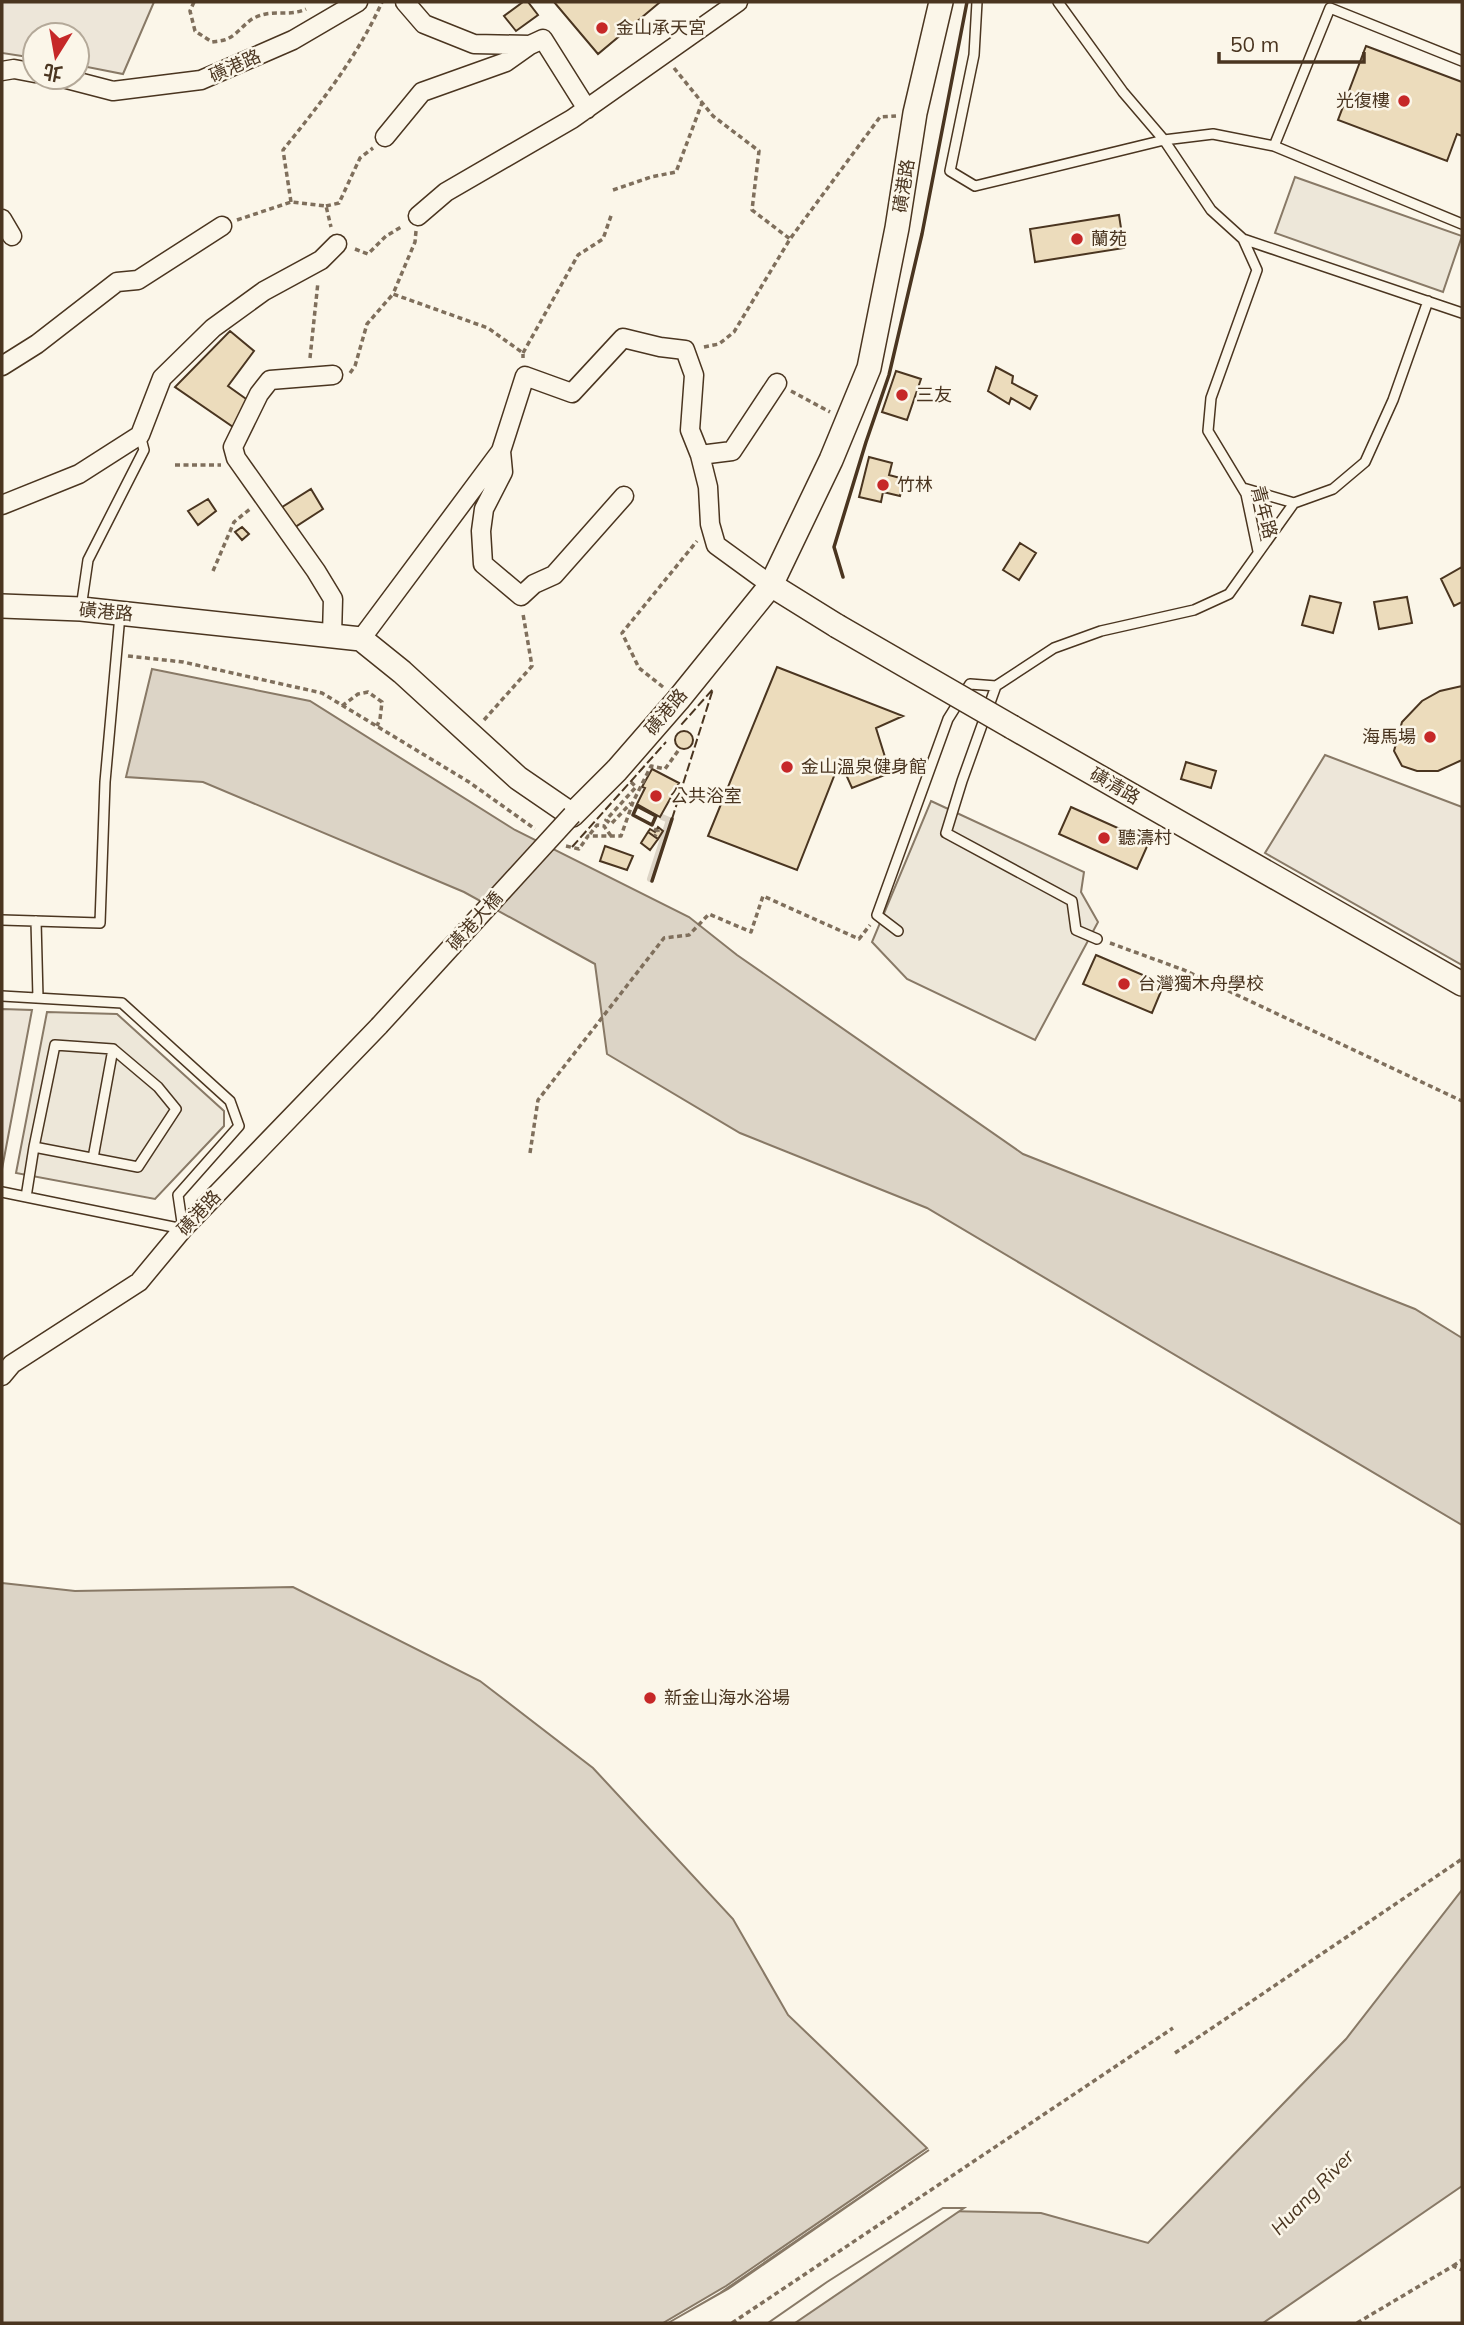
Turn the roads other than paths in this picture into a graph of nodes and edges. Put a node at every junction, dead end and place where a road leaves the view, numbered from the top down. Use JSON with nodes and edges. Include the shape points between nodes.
{"nodes":[{"id":1,"x":358,"y":2,"type":"edge"},
{"id":2,"x":405,"y":2,"type":"edge"},
{"id":3,"x":738,"y":2,"type":"edge"},
{"id":4,"x":941,"y":2,"type":"edge"},
{"id":5,"x":977,"y":2,"type":"edge"},
{"id":6,"x":1058,"y":2,"type":"edge"},
{"id":7,"x":530,"y":46,"type":"junction"},
{"id":8,"x":1462,"y":61,"type":"edge"},
{"id":9,"x":21,"y":70,"type":"edge"},
{"id":10,"x":2,"y":71,"type":"edge"},
{"id":11,"x":91,"y":85,"type":"edge"},
{"id":12,"x":587,"y":109,"type":"junction"},
{"id":13,"x":385,"y":137,"type":"road end"},
{"id":14,"x":1164,"y":140,"type":"junction"},
{"id":15,"x":1274,"y":146,"type":"junction"},
{"id":16,"x":418,"y":215,"type":"road end"},
{"id":17,"x":2,"y":219,"type":"edge"},
{"id":18,"x":1462,"y":224,"type":"edge"},
{"id":19,"x":222,"y":226,"type":"road end"},
{"id":20,"x":12,"y":236,"type":"dead end"},
{"id":21,"x":1243,"y":239,"type":"junction"},
{"id":22,"x":337,"y":244,"type":"road end"},
{"id":23,"x":1428,"y":301,"type":"junction"},
{"id":24,"x":1462,"y":313,"type":"edge"},
{"id":25,"x":2,"y":366,"type":"edge"},
{"id":26,"x":333,"y":375,"type":"road end"},
{"id":27,"x":777,"y":383,"type":"road end"},
{"id":28,"x":141,"y":435,"type":"junction"},
{"id":29,"x":501,"y":451,"type":"junction"},
{"id":30,"x":700,"y":454,"type":"junction"},
{"id":31,"x":1244,"y":488,"type":"junction"},
{"id":32,"x":624,"y":496,"type":"dead end"},
{"id":33,"x":6,"y":501,"type":"edge"},
{"id":34,"x":1294,"y":503,"type":"junction"},
{"id":35,"x":1258,"y":551,"type":"junction"},
{"id":36,"x":771,"y":584,"type":"junction"},
{"id":37,"x":2,"y":606,"type":"edge"},
{"id":38,"x":81,"y":609,"type":"junction"},
{"id":39,"x":120,"y":613,"type":"junction"},
{"id":40,"x":332,"y":635,"type":"junction"},
{"id":41,"x":361,"y":639,"type":"junction"},
{"id":42,"x":996,"y":686,"type":"junction"},
{"id":43,"x":572,"y":815,"type":"junction"},
{"id":44,"x":2,"y":920,"type":"edge"},
{"id":45,"x":36,"y":922,"type":"junction"},
{"id":46,"x":898,"y":931,"type":"dead end"},
{"id":47,"x":1097,"y":939,"type":"road end"},
{"id":48,"x":1462,"y":984,"type":"edge"},
{"id":49,"x":2,"y":996,"type":"edge"},
{"id":50,"x":38,"y":998,"type":"junction"},
{"id":51,"x":379,"y":1026,"type":"joint"},
{"id":52,"x":113,"y":1049,"type":"junction"},
{"id":53,"x":34,"y":1147,"type":"junction"},
{"id":54,"x":93,"y":1158,"type":"junction"},
{"id":55,"x":2,"y":1192,"type":"edge"},
{"id":56,"x":26,"y":1197,"type":"junction"},
{"id":57,"x":183,"y":1229,"type":"junction"},
{"id":58,"x":2,"y":1376,"type":"edge"}],
"edges":[{"from":1,"to":11,"type":"street","name":"磺港路","via":[[293,40],[201,80],[113,91]]},
{"from":2,"to":7,"type":"street","via":[[424,24],[474,44]]},
{"from":3,"to":12,"type":"street"},
{"from":4,"to":36,"type":"street","name":"磺港路","via":[[915,113],[869,368]]},
{"from":5,"to":14,"type":"lane","via":[[974,55],[950,171],[975,186]]},
{"from":6,"to":14,"type":"lane","name":"青年路"},
{"from":7,"to":12,"type":"street","via":[[543,39]]},
{"from":7,"to":13,"type":"street","via":[[506,62],[422,92]]},
{"from":8,"to":15,"type":"lane","via":[[1330,9]]},
{"from":9,"to":10,"type":"street"},
{"from":12,"to":16,"type":"street","via":[[446,192]]},
{"from":14,"to":15,"type":"lane","via":[[1213,134]]},
{"from":14,"to":21,"type":"lane","name":"青年路","via":[[1211,211]]},
{"from":15,"to":18,"type":"lane"},
{"from":17,"to":20,"type":"street"},
{"from":19,"to":25,"type":"street","via":[[138,280],[117,282]]},
{"from":21,"to":23,"type":"lane"},
{"from":21,"to":31,"type":"lane","name":"青年路","via":[[1257,270],[1211,398],[1208,431]]},
{"from":22,"to":28,"type":"street","via":[[321,260],[264,291],[213,328],[162,378]]},
{"from":23,"to":24,"type":"lane"},
{"from":23,"to":34,"type":"lane","via":[[1365,462],[1333,489]]},
{"from":26,"to":40,"type":"street","via":[[270,380],[233,447],[262,498],[333,599]]},
{"from":27,"to":30,"type":"street","via":[[732,451]]},
{"from":28,"to":33,"type":"street","via":[[79,474]]},
{"from":28,"to":38,"type":"lane","via":[[144,450],[88,560]]},
{"from":29,"to":30,"type":"street","via":[[525,376],[572,393],[623,338],[685,350],[694,375],[690,430]]},
{"from":29,"to":32,"type":"street","via":[[503,472],[483,520],[483,564],[521,596],[554,575]]},
{"from":29,"to":41,"type":"street"},
{"from":30,"to":36,"type":"street","via":[[716,545]]},
{"from":31,"to":34,"type":"lane"},
{"from":31,"to":35,"type":"lane","name":"青年路"},
{"from":34,"to":35,"type":"lane"},
{"from":35,"to":42,"type":"lane","name":"青年路","via":[[1229,594],[1194,610],[1101,631],[1054,648]]},
{"from":36,"to":43,"type":"street","name":"磺港路","via":[[678,700]]},
{"from":36,"to":48,"type":"street","name":"磺清路","bridge":true},
{"from":37,"to":38,"type":"street","name":"磺港路"},
{"from":38,"to":39,"type":"street","name":"磺港路"},
{"from":39,"to":40,"type":"street","name":"磺港路"},
{"from":39,"to":45,"type":"lane","via":[[105,782],[100,923]]},
{"from":40,"to":41,"type":"street","name":"磺港路"},
{"from":41,"to":43,"type":"street","via":[[518,778]]},
{"from":42,"to":46,"type":"lane","name":"青年路","via":[[970,684],[948,719],[877,915]]},
{"from":42,"to":47,"type":"lane","via":[[946,833],[1072,901],[1076,930]]},
{"from":43,"to":51,"type":"street","name":"磺港大橋","bridge":true},
{"from":44,"to":45,"type":"lane"},
{"from":45,"to":50,"type":"lane"},
{"from":49,"to":50,"type":"lane"},
{"from":50,"to":57,"type":"lane","via":[[122,1003],[230,1101],[239,1126],[178,1195]]},
{"from":51,"to":57,"type":"street","name":"磺港路"},
{"from":52,"to":53,"type":"lane","via":[[55,1045]]},
{"from":52,"to":54,"type":"lane"},
{"from":52,"to":54,"type":"lane","via":[[158,1087],[176,1109],[138,1167]]},
{"from":53,"to":54,"type":"lane"},
{"from":53,"to":56,"type":"lane"},
{"from":55,"to":56,"type":"lane"},
{"from":56,"to":57,"type":"lane"},
{"from":57,"to":58,"type":"street","name":"磺港路","via":[[139,1282],[12,1364]]}]}
